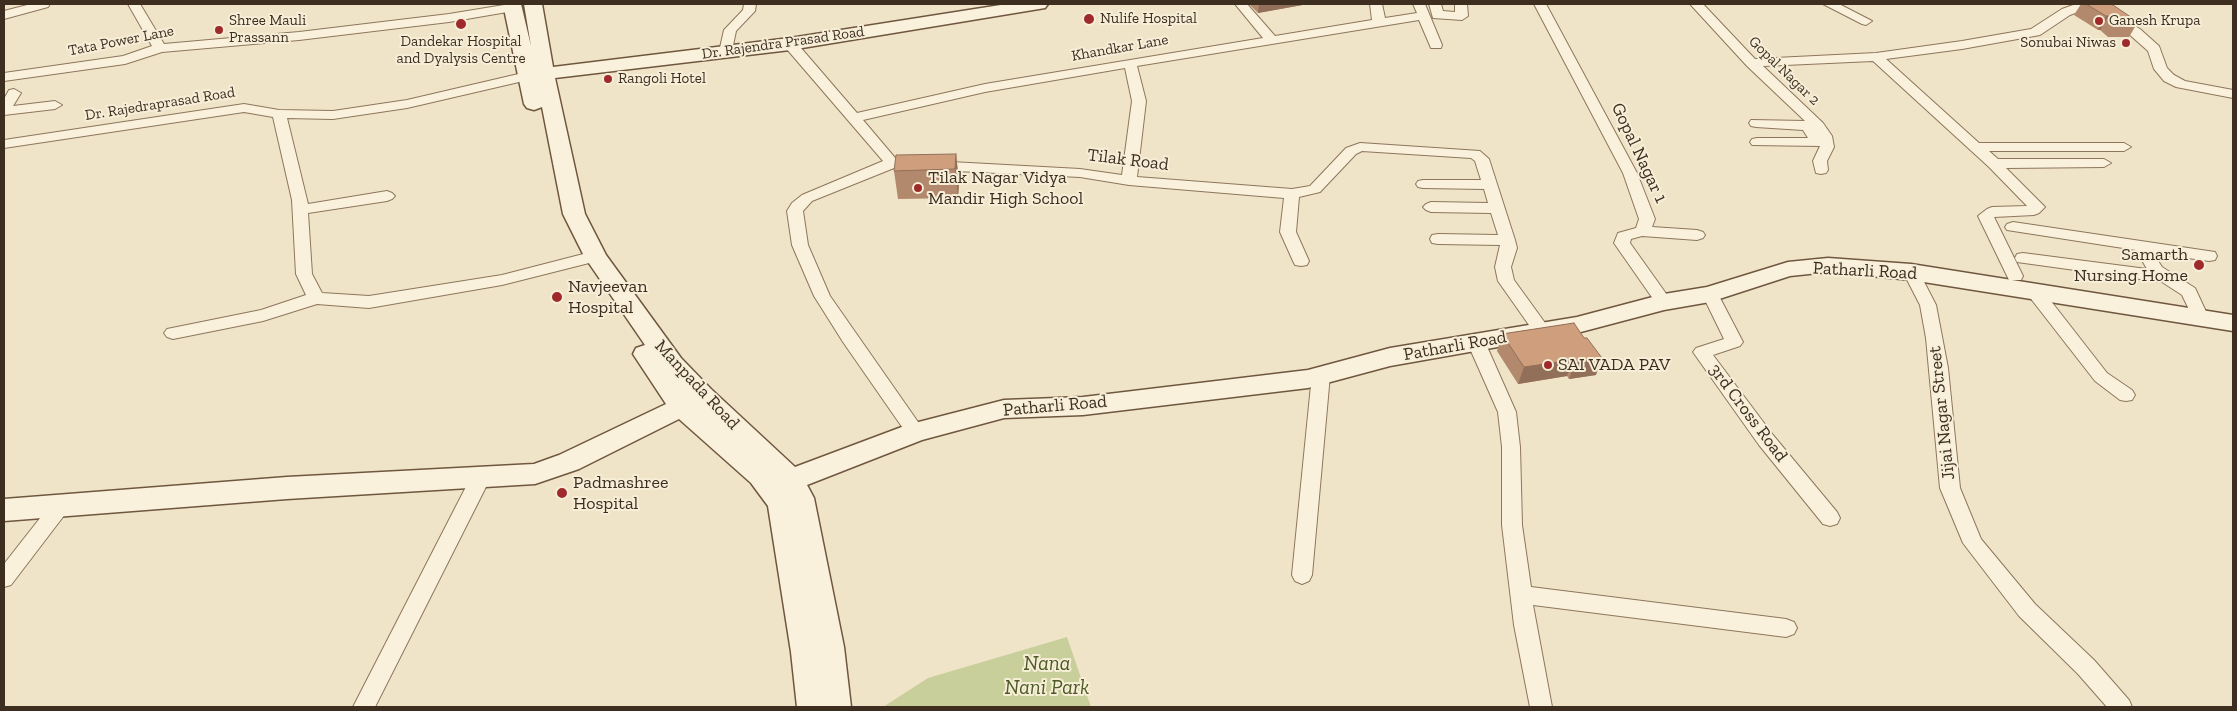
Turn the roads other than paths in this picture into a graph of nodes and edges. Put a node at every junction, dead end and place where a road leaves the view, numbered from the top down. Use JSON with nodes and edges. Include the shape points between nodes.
{"nodes":[{"id":1,"x":44,"y":4,"type":"edge"},
{"id":2,"x":134,"y":4,"type":"edge"},
{"id":3,"x":448,"y":4,"type":"edge"},
{"id":4,"x":532,"y":4,"type":"edge"},
{"id":5,"x":750,"y":4,"type":"edge"},
{"id":6,"x":1039,"y":4,"type":"edge"},
{"id":7,"x":1241,"y":4,"type":"edge"},
{"id":8,"x":1376,"y":4,"type":"edge"},
{"id":9,"x":1434,"y":4,"type":"edge"},
{"id":10,"x":1461,"y":4,"type":"edge"},
{"id":11,"x":1540,"y":4,"type":"edge"},
{"id":12,"x":1696,"y":4,"type":"edge"},
{"id":13,"x":1829,"y":4,"type":"edge"},
{"id":14,"x":512,"y":5,"type":"edge"},
{"id":15,"x":2090,"y":7,"type":"edge"},
{"id":16,"x":1421,"y":10,"type":"edge"},
{"id":17,"x":4,"y":15,"type":"edge"},
{"id":18,"x":450,"y":18,"type":"junction"},
{"id":19,"x":1866,"y":21,"type":"dead end"},
{"id":20,"x":1379,"y":23,"type":"junction"},
{"id":21,"x":1272,"y":41,"type":"junction"},
{"id":22,"x":790,"y":44,"type":"junction"},
{"id":23,"x":1436,"y":45,"type":"dead end"},
{"id":24,"x":160,"y":48,"type":"junction"},
{"id":25,"x":726,"y":52,"type":"junction"},
{"id":26,"x":1876,"y":57,"type":"junction"},
{"id":27,"x":1130,"y":63,"type":"junction"},
{"id":28,"x":1752,"y":63,"type":"junction"},
{"id":29,"x":535,"y":74,"type":"junction"},
{"id":30,"x":4,"y":77,"type":"edge"},
{"id":31,"x":14,"y":94,"type":"dead end"},
{"id":32,"x":2233,"y":94,"type":"edge"},
{"id":33,"x":55,"y":105,"type":"dead end"},
{"id":34,"x":4,"y":111,"type":"edge"},
{"id":35,"x":279,"y":114,"type":"junction"},
{"id":36,"x":854,"y":118,"type":"junction"},
{"id":37,"x":1756,"y":123,"type":"dead end"},
{"id":38,"x":1813,"y":126,"type":"junction"},
{"id":39,"x":1757,"y":142,"type":"dead end"},
{"id":40,"x":4,"y":144,"type":"edge"},
{"id":41,"x":2124,"y":146,"type":"dead end"},
{"id":42,"x":1975,"y":147,"type":"junction"},
{"id":43,"x":892,"y":163,"type":"junction"},
{"id":44,"x":2104,"y":163,"type":"dead end"},
{"id":45,"x":1994,"y":164,"type":"junction"},
{"id":46,"x":1821,"y":170,"type":"dead end"},
{"id":47,"x":1129,"y":182,"type":"junction"},
{"id":48,"x":1423,"y":184,"type":"dead end"},
{"id":49,"x":1490,"y":185,"type":"junction"},
{"id":50,"x":1292,"y":194,"type":"junction"},
{"id":51,"x":387,"y":196,"type":"dead end"},
{"id":52,"x":1436,"y":209,"type":"dead end"},
{"id":53,"x":1498,"y":209,"type":"junction"},
{"id":54,"x":300,"y":210,"type":"junction"},
{"id":55,"x":2030,"y":210,"type":"junction"},
{"id":56,"x":2013,"y":227,"type":"dead end"},
{"id":57,"x":1642,"y":232,"type":"junction"},
{"id":58,"x":2043,"y":232,"type":"junction"},
{"id":59,"x":1697,"y":234,"type":"dead end"},
{"id":60,"x":1438,"y":239,"type":"dead end"},
{"id":61,"x":1507,"y":240,"type":"junction"},
{"id":62,"x":2142,"y":246,"type":"junction"},
{"id":63,"x":2209,"y":256,"type":"dead end"},
{"id":64,"x":588,"y":258,"type":"junction"},
{"id":65,"x":2024,"y":258,"type":"dead end"},
{"id":66,"x":1301,"y":261,"type":"dead end"},
{"id":67,"x":1911,"y":272,"type":"junction"},
{"id":68,"x":2015,"y":276,"type":"dead end"},
{"id":69,"x":2164,"y":277,"type":"junction"},
{"id":70,"x":2034,"y":291,"type":"junction"},
{"id":71,"x":1710,"y":294,"type":"junction"},
{"id":72,"x":316,"y":298,"type":"junction"},
{"id":73,"x":1664,"y":302,"type":"junction"},
{"id":74,"x":2201,"y":318,"type":"junction"},
{"id":75,"x":2233,"y":323,"type":"edge"},
{"id":76,"x":1542,"y":331,"type":"junction"},
{"id":77,"x":173,"y":333,"type":"dead end"},
{"id":78,"x":1476,"y":342,"type":"junction"},
{"id":79,"x":1321,"y":376,"type":"junction"},
{"id":80,"x":2126,"y":394,"type":"dead end"},
{"id":81,"x":692,"y":402,"type":"junction"},
{"id":82,"x":916,"y":432,"type":"junction"},
{"id":83,"x":481,"y":477,"type":"junction"},
{"id":84,"x":781,"y":484,"type":"junction"},
{"id":85,"x":62,"y":504,"type":"junction"},
{"id":86,"x":4,"y":510,"type":"edge"},
{"id":87,"x":1830,"y":518,"type":"dead end"},
{"id":88,"x":1302,"y":575,"type":"dead end"},
{"id":89,"x":4,"y":579,"type":"edge"},
{"id":90,"x":1522,"y":595,"type":"junction"},
{"id":91,"x":1786,"y":628,"type":"dead end"},
{"id":92,"x":364,"y":707,"type":"edge"},
{"id":93,"x":813,"y":707,"type":"edge"},
{"id":94,"x":835,"y":707,"type":"edge"},
{"id":95,"x":1541,"y":707,"type":"edge"},
{"id":96,"x":2121,"y":707,"type":"edge"}],
"edges":[{"from":1,"to":17,"type":"street"},
{"from":2,"to":24,"type":"street"},
{"from":3,"to":18,"type":"street"},
{"from":4,"to":29,"type":"street","name":"Manpada Road"},
{"from":5,"to":25,"type":"street","via":[[749,11],[730,30]]},
{"from":6,"to":22,"type":"street","name":"Dr. Rajendra Prasad Road"},
{"from":7,"to":21,"type":"street"},
{"from":8,"to":20,"type":"street"},
{"from":9,"to":10,"type":"street","via":[[1437,15],[1462,16]]},
{"from":11,"to":57,"type":"street","name":"Gopal Nagar 1","via":[[1630,173],[1647,219]]},
{"from":12,"to":28,"type":"street","name":"Gopal Nagar 2"},
{"from":13,"to":19,"type":"street"},
{"from":14,"to":18,"type":"street","name":"Tata Power Lane"},
{"from":14,"to":29,"type":"street","name":"Manpada Road"},
{"from":15,"to":26,"type":"street","via":[[2066,12],[2035,32]]},
{"from":15,"to":32,"type":"street","via":[[2124,23],[2146,40],[2154,48],[2161,69],[2169,78],[2181,84]]},
{"from":16,"to":20,"type":"street","name":"Khandkar Lane"},
{"from":16,"to":23,"type":"street"},
{"from":18,"to":24,"type":"street","name":"Tata Power Lane"},
{"from":20,"to":21,"type":"street","name":"Khandkar Lane"},
{"from":21,"to":27,"type":"street","name":"Khandkar Lane"},
{"from":22,"to":25,"type":"street","name":"Dr. Rajendra Prasad Road"},
{"from":22,"to":36,"type":"street"},
{"from":24,"to":30,"type":"street","name":"Tata Power Lane","via":[[125,60]]},
{"from":25,"to":29,"type":"street","name":"Dr. Rajendra Prasad Road"},
{"from":26,"to":28,"type":"street"},
{"from":26,"to":42,"type":"street"},
{"from":27,"to":36,"type":"street","name":"Khandkar Lane","via":[[985,88]]},
{"from":27,"to":47,"type":"street","via":[[1140,101]]},
{"from":28,"to":38,"type":"street","name":"Gopal Nagar 2"},
{"from":29,"to":35,"type":"street","name":"Dr. Rajedraprasad Road","via":[[407,104],[333,115]]},
{"from":29,"to":64,"type":"street","name":"Manpada Road","via":[[557,202],[567,233]]},
{"from":31,"to":34,"type":"street"},
{"from":33,"to":34,"type":"street"},
{"from":35,"to":40,"type":"street","name":"Dr. Rajedraprasad Road","via":[[244,108]]},
{"from":35,"to":54,"type":"street"},
{"from":36,"to":43,"type":"street"},
{"from":37,"to":38,"type":"street"},
{"from":38,"to":39,"type":"street","via":[[1818,142]]},
{"from":38,"to":46,"type":"street","name":"Gopal Nagar 2","via":[[1825,136],[1827,147],[1820,161]]},
{"from":41,"to":42,"type":"street"},
{"from":42,"to":45,"type":"street"},
{"from":43,"to":47,"type":"street","name":"Tilak Road","via":[[1080,173]]},
{"from":43,"to":82,"type":"street","via":[[807,198],[795,211],[800,245],[822,296]]},
{"from":44,"to":45,"type":"street"},
{"from":45,"to":55,"type":"street","via":[[2037,207]]},
{"from":47,"to":50,"type":"street","name":"Tilak Road"},
{"from":48,"to":49,"type":"street"},
{"from":49,"to":50,"type":"street","name":"Tilak Road","via":[[1482,159],[1475,154],[1360,147],[1351,151],[1315,189]]},
{"from":49,"to":53,"type":"street"},
{"from":50,"to":66,"type":"street","via":[[1288,232]]},
{"from":51,"to":54,"type":"street"},
{"from":52,"to":53,"type":"street"},
{"from":53,"to":61,"type":"street"},
{"from":54,"to":72,"type":"street","via":[[304,274]]},
{"from":55,"to":58,"type":"street"},
{"from":55,"to":68,"type":"street","via":[[1992,212],[1986,216]]},
{"from":56,"to":58,"type":"street"},
{"from":57,"to":59,"type":"street"},
{"from":57,"to":73,"type":"street","via":[[1624,236],[1622,243]]},
{"from":58,"to":62,"type":"street"},
{"from":60,"to":61,"type":"street"},
{"from":61,"to":76,"type":"street","via":[[1509,248],[1503,267],[1506,281]]},
{"from":62,"to":63,"type":"street"},
{"from":62,"to":69,"type":"street","via":[[2152,267]]},
{"from":64,"to":72,"type":"street","via":[[502,280],[368,302]]},
{"from":64,"to":81,"type":"street","name":"Manpada Road"},
{"from":65,"to":69,"type":"street"},
{"from":67,"to":70,"type":"street","name":"Patharli Road"},
{"from":67,"to":71,"type":"street","name":"Patharli Road","via":[[1828,265],[1788,269]]},
{"from":67,"to":96,"type":"street","name":"Jijai Nagar Street","via":[[1928,304],[1935,338],[1950,488],[1973,543],[2028,610]]},
{"from":69,"to":74,"type":"street","via":[[2189,292]]},
{"from":70,"to":74,"type":"street","name":"Patharli Road"},
{"from":70,"to":80,"type":"street","via":[[2101,377]]},
{"from":71,"to":73,"type":"street","name":"Patharli Road"},
{"from":71,"to":87,"type":"street","name":"3rd Cross Road","via":[[1734,342],[1702,352],[1766,440]]},
{"from":72,"to":77,"type":"street","via":[[263,316]]},
{"from":73,"to":76,"type":"street","name":"Patharli Road"},
{"from":74,"to":75,"type":"street","name":"Patharli Road"},
{"from":76,"to":78,"type":"street","name":"Patharli Road"},
{"from":78,"to":79,"type":"street","name":"Patharli Road","via":[[1390,357]]},
{"from":78,"to":90,"type":"street","via":[[1506,412],[1512,525]]},
{"from":79,"to":82,"type":"street","name":"Patharli Road","via":[[1083,406],[1004,409]]},
{"from":79,"to":88,"type":"street"},
{"from":81,"to":83,"type":"street","via":[[553,469],[535,474]]},
{"from":81,"to":84,"type":"street","name":"Manpada Road"},
{"from":82,"to":84,"type":"street","name":"Patharli Road"},
{"from":83,"to":85,"type":"street"},
{"from":83,"to":92,"type":"street"},
{"from":84,"to":93,"type":"street","name":"Manpada Road"},
{"from":84,"to":94,"type":"street","name":"Manpada Road","via":[[800,498],[828,647]]},
{"from":85,"to":86,"type":"street"},
{"from":85,"to":89,"type":"street"},
{"from":90,"to":91,"type":"street"},
{"from":90,"to":95,"type":"street"}]}
